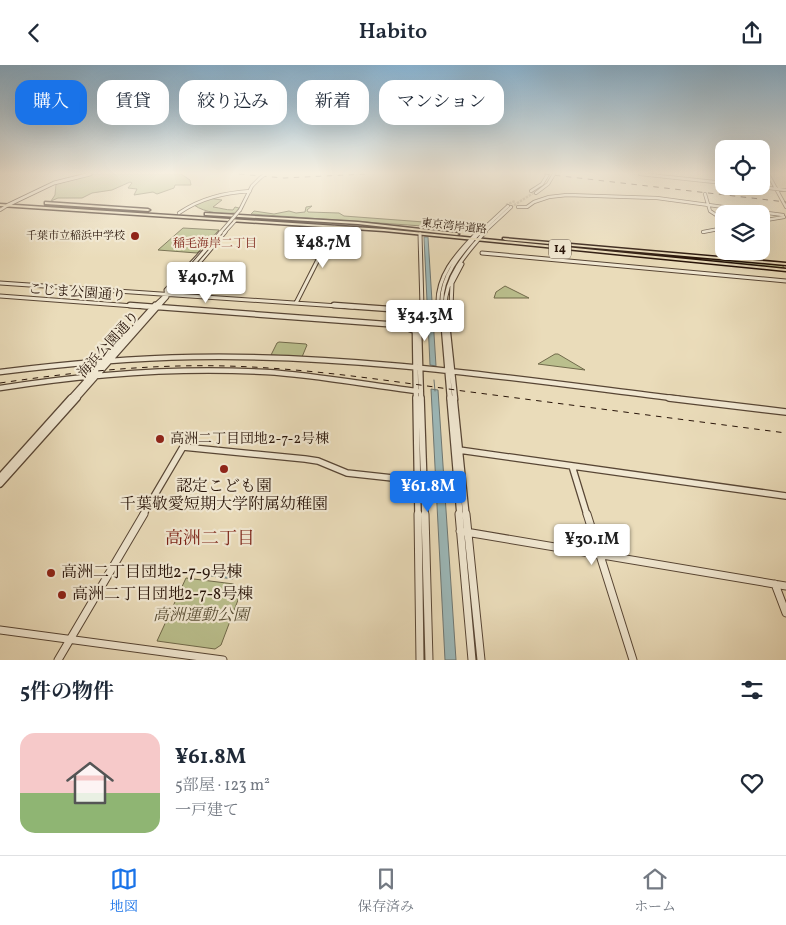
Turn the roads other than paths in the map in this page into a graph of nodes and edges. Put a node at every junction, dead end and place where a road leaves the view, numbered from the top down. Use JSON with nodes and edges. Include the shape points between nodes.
{"nodes":[{"id":1,"x":15,"y":202,"type":"edge"},
{"id":2,"x":197,"y":202,"type":"edge"},
{"id":3,"x":244,"y":202,"type":"edge"},
{"id":4,"x":534,"y":202,"type":"edge"},
{"id":5,"x":677,"y":202,"type":"edge"},
{"id":6,"x":707,"y":202,"type":"edge"},
{"id":7,"x":0,"y":203,"type":"edge"},
{"id":8,"x":10,"y":204,"type":"junction"},
{"id":9,"x":100,"y":205,"type":"junction"},
{"id":10,"x":511,"y":206,"type":"junction"},
{"id":11,"x":708,"y":206,"type":"junction"},
{"id":12,"x":0,"y":210,"type":"edge"},
{"id":13,"x":113,"y":211,"type":"junction"},
{"id":14,"x":179,"y":213,"type":"junction"},
{"id":15,"x":715,"y":215,"type":"edge"},
{"id":16,"x":785,"y":215,"type":"edge"},
{"id":17,"x":770,"y":219,"type":"edge"},
{"id":18,"x":308,"y":220,"type":"junction"},
{"id":19,"x":233,"y":221,"type":"junction"},
{"id":20,"x":347,"y":222,"type":"junction"},
{"id":21,"x":324,"y":226,"type":"junction"},
{"id":22,"x":334,"y":227,"type":"junction"},
{"id":23,"x":367,"y":229,"type":"junction"},
{"id":24,"x":715,"y":230,"type":"edge"},
{"id":25,"x":703,"y":232,"type":"dead end"},
{"id":26,"x":420,"y":234,"type":"junction"},
{"id":27,"x":473,"y":237,"type":"junction"},
{"id":28,"x":484,"y":239,"type":"junction"},
{"id":29,"x":606,"y":247,"type":"junction"},
{"id":30,"x":482,"y":253,"type":"dead end"},
{"id":31,"x":607,"y":253,"type":"junction"},
{"id":32,"x":785,"y":266,"type":"edge"},
{"id":33,"x":786,"y":281,"type":"edge"},
{"id":34,"x":0,"y":283,"type":"edge"},
{"id":35,"x":169,"y":292,"type":"junction"},
{"id":36,"x":0,"y":298,"type":"edge"},
{"id":37,"x":296,"y":303,"type":"junction"},
{"id":38,"x":154,"y":308,"type":"junction"},
{"id":39,"x":446,"y":336,"type":"junction"},
{"id":40,"x":107,"y":359,"type":"junction"},
{"id":41,"x":113,"y":359,"type":"junction"},
{"id":42,"x":418,"y":367,"type":"junction"},
{"id":43,"x":449,"y":371,"type":"junction"},
{"id":44,"x":0,"y":372,"type":"edge"},
{"id":45,"x":94,"y":376,"type":"junction"},
{"id":46,"x":0,"y":388,"type":"edge"},
{"id":47,"x":418,"y":391,"type":"junction"},
{"id":48,"x":786,"y":412,"type":"edge"},
{"id":49,"x":457,"y":449,"type":"junction"},
{"id":50,"x":572,"y":466,"type":"junction"},
{"id":51,"x":0,"y":477,"type":"edge"},
{"id":52,"x":420,"y":481,"type":"junction"},
{"id":53,"x":0,"y":484,"type":"edge"},
{"id":54,"x":786,"y":496,"type":"edge"},
{"id":55,"x":460,"y":531,"type":"junction"},
{"id":56,"x":468,"y":532,"type":"junction"},
{"id":57,"x":600,"y":555,"type":"junction"},
{"id":58,"x":775,"y":584,"type":"junction"},
{"id":59,"x":786,"y":586,"type":"edge"},
{"id":60,"x":786,"y":613,"type":"edge"},
{"id":61,"x":0,"y":630,"type":"edge"},
{"id":62,"x":70,"y":639,"type":"junction"},
{"id":63,"x":58,"y":660,"type":"edge"},
{"id":64,"x":223,"y":660,"type":"edge"},
{"id":65,"x":420,"y":660,"type":"edge"},
{"id":66,"x":429,"y":660,"type":"edge"},
{"id":67,"x":472,"y":660,"type":"edge"},
{"id":68,"x":481,"y":660,"type":"edge"},
{"id":69,"x":633,"y":660,"type":"edge"}],
"edges":[{"from":1,"to":8,"type":"main road"},
{"from":2,"to":14,"type":"street"},
{"from":3,"to":35,"type":"street","bridge":true},
{"from":4,"to":10,"type":"street","via":[[527,207]]},
{"from":5,"to":11,"type":"street"},
{"from":6,"to":11,"type":"street"},
{"from":7,"to":8,"type":"highway","name":"東京湾岸道路","number":"14"},
{"from":8,"to":9,"type":"highway","name":"東京湾岸道路","number":"14"},
{"from":8,"to":12,"type":"street"},
{"from":8,"to":13,"type":"highway","name":"東京湾岸道路","number":"14"},
{"from":9,"to":13,"type":"highway","via":[[95,209]]},
{"from":9,"to":14,"type":"highway","name":"東京湾岸道路","number":"14"},
{"from":10,"to":27,"type":"street","via":[[494,215]]},
{"from":10,"to":28,"type":"street"},
{"from":10,"to":39,"type":"street","via":[[451,276],[446,296]]},
{"from":11,"to":15,"type":"street"},
{"from":11,"to":16,"type":"street"},
{"from":13,"to":19,"type":"highway","name":"東京湾岸道路","number":"14"},
{"from":14,"to":18,"type":"highway","name":"東京湾岸道路","number":"14"},
{"from":16,"to":17,"type":"street"},
{"from":18,"to":20,"type":"highway","name":"東京湾岸道路","number":"14"},
{"from":18,"to":21,"type":"highway","via":[[326,222]]},
{"from":19,"to":21,"type":"highway","name":"東京湾岸道路","number":"14"},
{"from":19,"to":35,"type":"street","via":[[175,291]]},
{"from":19,"to":35,"type":"street","via":[[166,290]]},
{"from":20,"to":23,"type":"highway","via":[[347,226]]},
{"from":20,"to":27,"type":"highway","name":"東京湾岸道路","number":"14"},
{"from":21,"to":22,"type":"highway","name":"東京湾岸道路","number":"14"},
{"from":22,"to":23,"type":"highway","name":"東京湾岸道路","number":"14"},
{"from":22,"to":37,"type":"street"},
{"from":23,"to":26,"type":"highway","name":"東京湾岸道路","number":"14"},
{"from":24,"to":25,"type":"street"},
{"from":26,"to":27,"type":"highway","name":"東京湾岸道路","number":"14"},
{"from":26,"to":37,"type":"street","via":[[422,307],[419,310]]},
{"from":27,"to":28,"type":"highway","name":"東京湾岸道路","number":"14"},
{"from":27,"to":39,"type":"street","via":[[449,264],[439,286],[439,318]]},
{"from":28,"to":29,"type":"highway","name":"東京湾岸道路","number":"14"},
{"from":28,"to":31,"type":"highway","name":"東京湾岸道路","number":"14"},
{"from":28,"to":39,"type":"street","via":[[464,261],[452,283],[450,331]]},
{"from":29,"to":31,"type":"street"},
{"from":29,"to":32,"type":"highway","name":"東京湾岸道路","number":"14"},
{"from":30,"to":33,"type":"street"},
{"from":31,"to":32,"type":"highway","name":"東京湾岸道路","number":"14"},
{"from":34,"to":35,"type":"street"},
{"from":35,"to":37,"type":"street"},
{"from":35,"to":38,"type":"street","name":"海浜公園通り"},
{"from":36,"to":38,"type":"street","name":"こじま公園通り"},
{"from":38,"to":40,"type":"street","name":"海浜公園通り"},
{"from":38,"to":41,"type":"street","name":"海浜公園通り"},
{"from":38,"to":42,"type":"street","name":"こじま公園通り","via":[[411,328],[415,331]]},
{"from":39,"to":43,"type":"street"},
{"from":40,"to":41,"type":"street"},
{"from":40,"to":44,"type":"street"},
{"from":40,"to":45,"type":"street","name":"海浜公園通り"},
{"from":41,"to":42,"type":"street","via":[[237,356]]},
{"from":41,"to":45,"type":"street","name":"海浜公園通り"},
{"from":42,"to":43,"type":"street"},
{"from":42,"to":47,"type":"street"},
{"from":43,"to":48,"type":"street"},
{"from":43,"to":49,"type":"street"},
{"from":45,"to":46,"type":"street"},
{"from":45,"to":47,"type":"street","via":[[232,371]]},
{"from":45,"to":51,"type":"street","name":"海浜公園通り"},
{"from":45,"to":53,"type":"street","name":"海浜公園通り"},
{"from":47,"to":52,"type":"street"},
{"from":49,"to":50,"type":"street"},
{"from":49,"to":55,"type":"street"},
{"from":49,"to":56,"type":"street"},
{"from":50,"to":54,"type":"street"},
{"from":50,"to":57,"type":"street"},
{"from":52,"to":62,"type":"street","via":[[347,473],[306,459],[183,447]]},
{"from":52,"to":65,"type":"street"},
{"from":52,"to":66,"type":"street"},
{"from":55,"to":56,"type":"street"},
{"from":55,"to":67,"type":"street"},
{"from":56,"to":57,"type":"street"},
{"from":56,"to":68,"type":"street"},
{"from":57,"to":58,"type":"street"},
{"from":57,"to":69,"type":"street"},
{"from":58,"to":59,"type":"street"},
{"from":58,"to":60,"type":"street"},
{"from":61,"to":62,"type":"street"},
{"from":62,"to":63,"type":"street"},
{"from":62,"to":64,"type":"street"}]}
